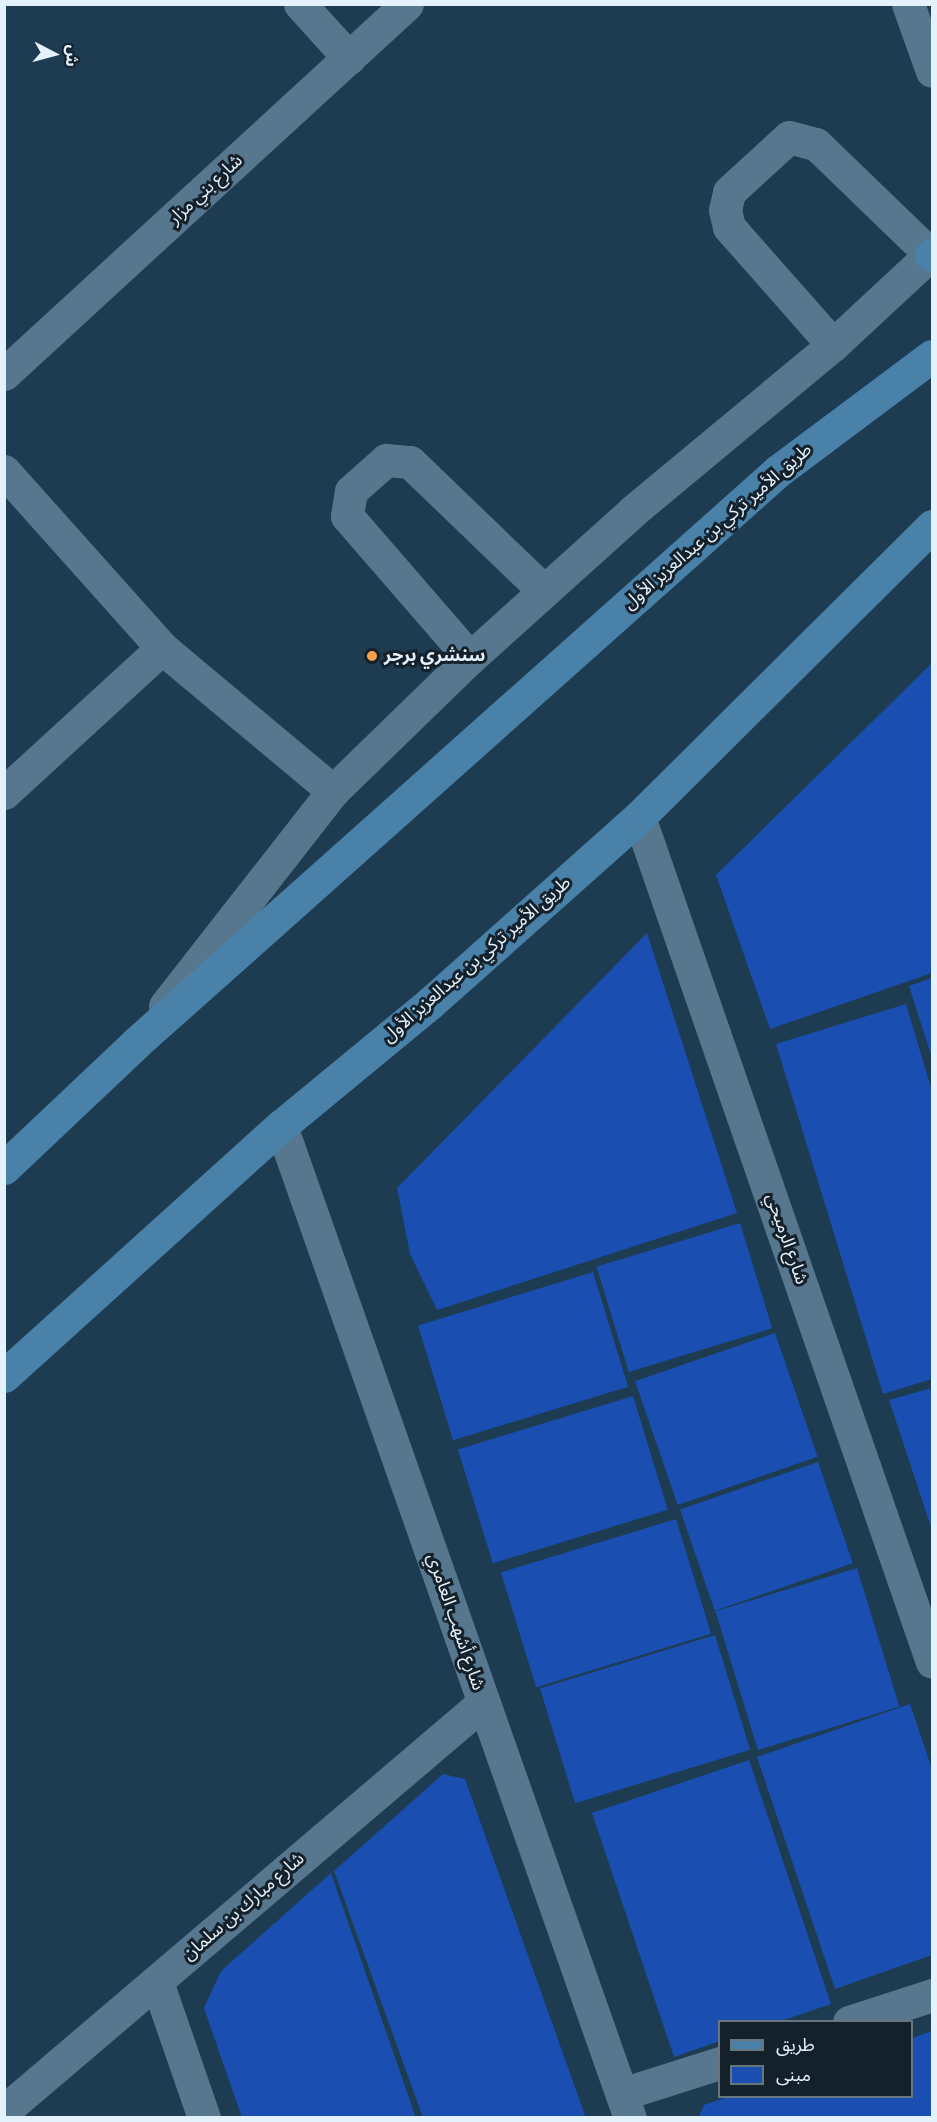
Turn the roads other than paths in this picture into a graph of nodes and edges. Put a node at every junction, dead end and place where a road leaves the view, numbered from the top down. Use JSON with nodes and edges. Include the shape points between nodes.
{"nodes":[{"id":1,"x":300,"y":4,"type":"edge"},
{"id":2,"x":407,"y":4,"type":"edge"},
{"id":3,"x":908,"y":4,"type":"edge"},
{"id":4,"x":349,"y":58,"type":"junction"},
{"id":5,"x":933,"y":71,"type":"edge"},
{"id":6,"x":932,"y":254,"type":"edge"},
{"id":7,"x":832,"y":345,"type":"junction"},
{"id":8,"x":933,"y":356,"type":"edge"},
{"id":9,"x":4,"y":374,"type":"edge"},
{"id":10,"x":4,"y":471,"type":"edge"},
{"id":11,"x":933,"y":526,"type":"edge"},
{"id":12,"x":544,"y":591,"type":"junction"},
{"id":13,"x":162,"y":648,"type":"junction"},
{"id":14,"x":470,"y":658,"type":"junction"},
{"id":15,"x":333,"y":791,"type":"junction"},
{"id":16,"x":4,"y":793,"type":"edge"},
{"id":17,"x":639,"y":817,"type":"junction"},
{"id":18,"x":136,"y":1043,"type":"junction"},
{"id":19,"x":281,"y":1126,"type":"junction"},
{"id":20,"x":4,"y":1168,"type":"edge"},
{"id":21,"x":4,"y":1376,"type":"edge"},
{"id":22,"x":921,"y":1588,"type":"edge"},
{"id":23,"x":933,"y":1662,"type":"edge"},
{"id":24,"x":483,"y":1702,"type":"junction"},
{"id":25,"x":157,"y":1982,"type":"junction"},
{"id":26,"x":933,"y":1995,"type":"edge"},
{"id":27,"x":855,"y":2020,"type":"edge"},
{"id":28,"x":718,"y":2064,"type":"edge"},
{"id":29,"x":626,"y":2106,"type":"edge"},
{"id":30,"x":4,"y":2111,"type":"edge"},
{"id":31,"x":204,"y":2118,"type":"edge"}],
"edges":[{"from":1,"to":4,"type":"street"},
{"from":2,"to":4,"type":"street","name":"شارع بني مزار"},
{"from":3,"to":5,"type":"street"},
{"from":4,"to":9,"type":"street","name":"شارع بني مزار"},
{"from":6,"to":7,"type":"street"},
{"from":6,"to":7,"type":"street","via":[[816,144],[789,137],[729,192],[725,210],[729,227]]},
{"from":7,"to":12,"type":"street"},
{"from":8,"to":18,"type":"main road","name":"طريق الأمير تركي بن عبدالعزيز الأول","via":[[778,471]]},
{"from":10,"to":13,"type":"street"},
{"from":11,"to":17,"type":"main road","name":"طريق الأمير تركي بن عبدالعزيز الأول"},
{"from":12,"to":14,"type":"street"},
{"from":12,"to":14,"type":"street","via":[[410,462],[386,460],[351,491],[348,516]]},
{"from":13,"to":15,"type":"street"},
{"from":13,"to":16,"type":"street"},
{"from":14,"to":15,"type":"street"},
{"from":15,"to":18,"type":"street"},
{"from":17,"to":19,"type":"main road","name":"طريق الأمير تركي بن عبدالعزيز الأول","via":[[429,1004]]},
{"from":17,"to":22,"type":"street","name":"شارع الرميحي"},
{"from":18,"to":20,"type":"main road","name":"طريق الأمير تركي بن عبدالعزيز الأول"},
{"from":19,"to":21,"type":"main road","name":"طريق الأمير تركي بن عبدالعزيز الأول"},
{"from":19,"to":24,"type":"street","name":"شارع أشهب العامري"},
{"from":22,"to":23,"type":"street","name":"شارع الرميحي"},
{"from":24,"to":25,"type":"street","name":"شارع مبارك بن سلمان"},
{"from":24,"to":29,"type":"street","name":"شارع أشهب العامري"},
{"from":25,"to":30,"type":"street","name":"شارع مبارك بن سلمان"},
{"from":25,"to":31,"type":"street"},
{"from":26,"to":27,"type":"street"},
{"from":28,"to":29,"type":"street"}]}
